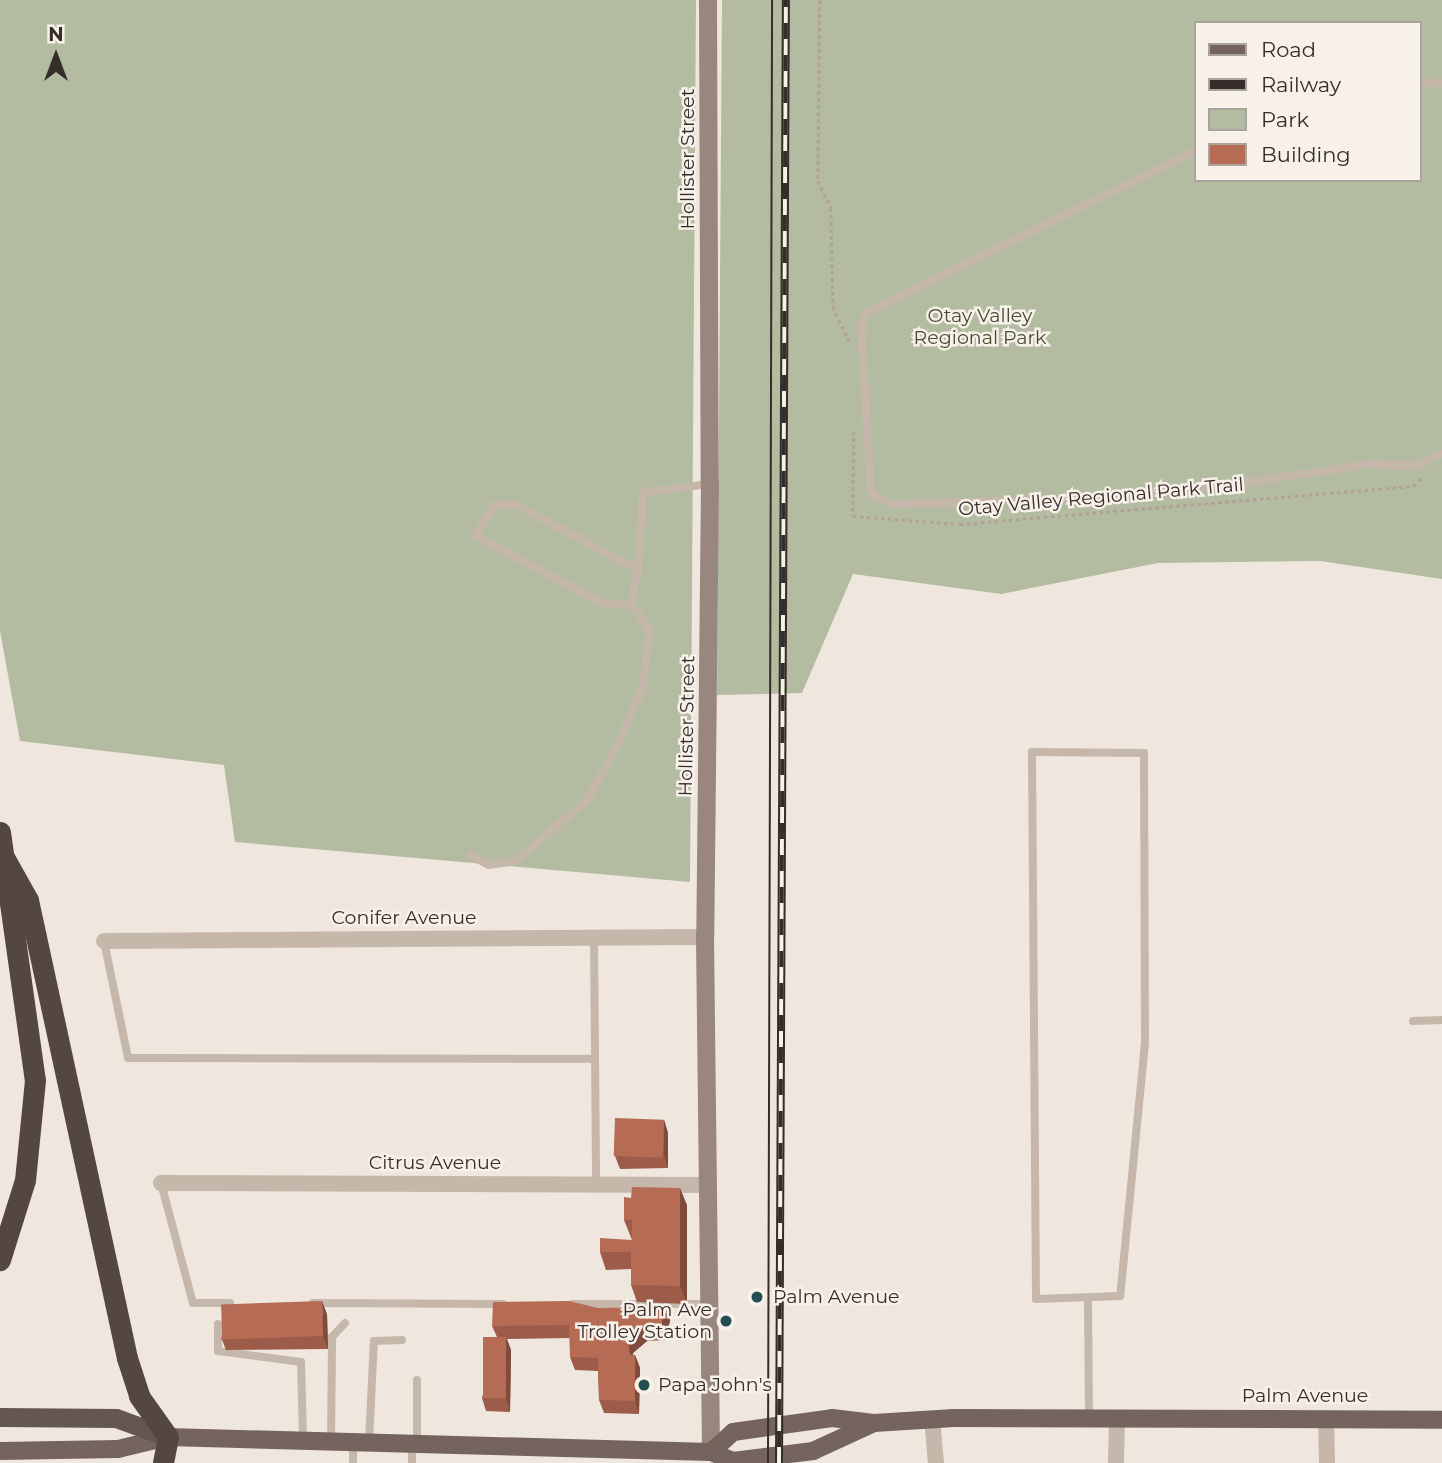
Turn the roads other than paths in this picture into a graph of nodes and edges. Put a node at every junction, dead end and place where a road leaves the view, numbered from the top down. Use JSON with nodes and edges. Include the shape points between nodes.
{"nodes":[{"id":1,"x":708,"y":0,"type":"edge"},
{"id":2,"x":1421,"y":83,"type":"edge"},
{"id":3,"x":1442,"y":83,"type":"edge"},
{"id":4,"x":1194,"y":151,"type":"edge"},
{"id":5,"x":1442,"y":453,"type":"edge"},
{"id":6,"x":710,"y":484,"type":"junction"},
{"id":7,"x":638,"y":570,"type":"junction"},
{"id":8,"x":631,"y":605,"type":"junction"},
{"id":9,"x":0,"y":832,"type":"edge"},
{"id":10,"x":470,"y":856,"type":"dead end"},
{"id":11,"x":4,"y":857,"type":"junction"},
{"id":12,"x":705,"y":937,"type":"junction"},
{"id":13,"x":594,"y":939,"type":"junction"},
{"id":14,"x":104,"y":940,"type":"joint"},
{"id":15,"x":1442,"y":1020,"type":"edge"},
{"id":16,"x":1413,"y":1021,"type":"dead end"},
{"id":17,"x":595,"y":1059,"type":"junction"},
{"id":18,"x":161,"y":1183,"type":"joint"},
{"id":19,"x":596,"y":1185,"type":"junction"},
{"id":20,"x":709,"y":1185,"type":"junction"},
{"id":21,"x":0,"y":1259,"type":"edge"},
{"id":22,"x":1088,"y":1301,"type":"junction"},
{"id":23,"x":247,"y":1303,"type":"edge"},
{"id":24,"x":301,"y":1303,"type":"edge"},
{"id":25,"x":519,"y":1304,"type":"edge"},
{"id":26,"x":559,"y":1304,"type":"edge"},
{"id":27,"x":706,"y":1304,"type":"junction"},
{"id":28,"x":345,"y":1323,"type":"dead end"},
{"id":29,"x":218,"y":1324,"type":"edge"},
{"id":30,"x":402,"y":1340,"type":"dead end"},
{"id":31,"x":417,"y":1380,"type":"dead end"},
{"id":32,"x":0,"y":1417,"type":"edge"},
{"id":33,"x":1089,"y":1418,"type":"junction"},
{"id":34,"x":1117,"y":1418,"type":"junction"},
{"id":35,"x":1326,"y":1418,"type":"junction"},
{"id":36,"x":932,"y":1419,"type":"junction"},
{"id":37,"x":1442,"y":1419,"type":"edge"},
{"id":38,"x":874,"y":1423,"type":"junction"},
{"id":39,"x":167,"y":1437,"type":"junction"},
{"id":40,"x":303,"y":1440,"type":"junction"},
{"id":41,"x":331,"y":1441,"type":"junction"},
{"id":42,"x":361,"y":1442,"type":"junction"},
{"id":43,"x":415,"y":1443,"type":"junction"},
{"id":44,"x":0,"y":1451,"type":"edge"},
{"id":45,"x":711,"y":1452,"type":"junction"},
{"id":46,"x":163,"y":1463,"type":"edge"},
{"id":47,"x":353,"y":1463,"type":"edge"},
{"id":48,"x":412,"y":1463,"type":"edge"},
{"id":49,"x":936,"y":1463,"type":"edge"},
{"id":50,"x":1116,"y":1463,"type":"edge"},
{"id":51,"x":1326,"y":1463,"type":"edge"}],
"edges":[{"from":1,"to":6,"type":"main road","name":"Hollister Street"},
{"from":2,"to":3,"type":"lane"},
{"from":4,"to":5,"type":"lane","via":[[866,313],[861,327],[871,491],[892,504],[1083,499],[1231,485],[1368,464],[1417,466]]},
{"from":6,"to":7,"type":"lane","via":[[643,492]]},
{"from":6,"to":12,"type":"main road","name":"Hollister Street"},
{"from":7,"to":8,"type":"lane"},
{"from":7,"to":8,"type":"lane","via":[[517,505],[495,505],[476,536],[603,603]]},
{"from":8,"to":10,"type":"lane","via":[[650,629],[642,686],[618,745],[587,800],[516,861],[489,865]]},
{"from":9,"to":11,"type":"highway"},
{"from":11,"to":21,"type":"highway","via":[[35,1080],[25,1180]]},
{"from":11,"to":39,"type":"highway","via":[[28,900],[127,1358],[139,1396]]},
{"from":12,"to":13,"type":"street","name":"Conifer Avenue"},
{"from":12,"to":20,"type":"main road","name":"Hollister Street"},
{"from":13,"to":14,"type":"street","name":"Conifer Avenue"},
{"from":13,"to":17,"type":"lane"},
{"from":14,"to":17,"type":"lane","via":[[128,1058]]},
{"from":15,"to":16,"type":"lane"},
{"from":17,"to":19,"type":"lane"},
{"from":18,"to":19,"type":"street","name":"Citrus Avenue"},
{"from":18,"to":23,"type":"lane","via":[[193,1303]]},
{"from":19,"to":20,"type":"street","name":"Citrus Avenue"},
{"from":20,"to":27,"type":"main road","name":"Hollister Street"},
{"from":22,"to":22,"type":"lane","via":[[1121,1295],[1145,1043],[1142,752],[1029,754],[1036,1299]]},
{"from":22,"to":33,"type":"lane"},
{"from":24,"to":25,"type":"lane"},
{"from":26,"to":27,"type":"lane"},
{"from":27,"to":45,"type":"main road","name":"Hollister Street"},
{"from":28,"to":41,"type":"lane","via":[[332,1337]]},
{"from":29,"to":40,"type":"lane","via":[[218,1350],[301,1362]]},
{"from":30,"to":42,"type":"lane","via":[[374,1341]]},
{"from":31,"to":43,"type":"lane"},
{"from":32,"to":39,"type":"highway","name":"Palm Avenue","via":[[116,1418]]},
{"from":33,"to":34,"type":"main road","name":"Palm Avenue"},
{"from":33,"to":36,"type":"main road","name":"Palm Avenue"},
{"from":34,"to":35,"type":"main road","name":"Palm Avenue"},
{"from":34,"to":50,"type":"street"},
{"from":35,"to":37,"type":"main road","name":"Palm Avenue"},
{"from":35,"to":51,"type":"street"},
{"from":36,"to":38,"type":"main road","name":"Palm Avenue"},
{"from":36,"to":49,"type":"street"},
{"from":38,"to":45,"type":"main road","name":"Palm Avenue","via":[[832,1418],[738,1431]]},
{"from":38,"to":45,"type":"main road","name":"Palm Avenue","via":[[813,1451],[733,1461]]},
{"from":39,"to":40,"type":"main road","name":"Palm Avenue"},
{"from":39,"to":44,"type":"main road","name":"Palm Avenue","via":[[118,1449]]},
{"from":39,"to":46,"type":"highway"},
{"from":40,"to":41,"type":"main road","name":"Palm Avenue"},
{"from":41,"to":42,"type":"main road","name":"Palm Avenue"},
{"from":42,"to":43,"type":"main road","name":"Palm Avenue"},
{"from":42,"to":47,"type":"lane"},
{"from":43,"to":45,"type":"main road","name":"Palm Avenue"},
{"from":43,"to":48,"type":"lane"}]}
